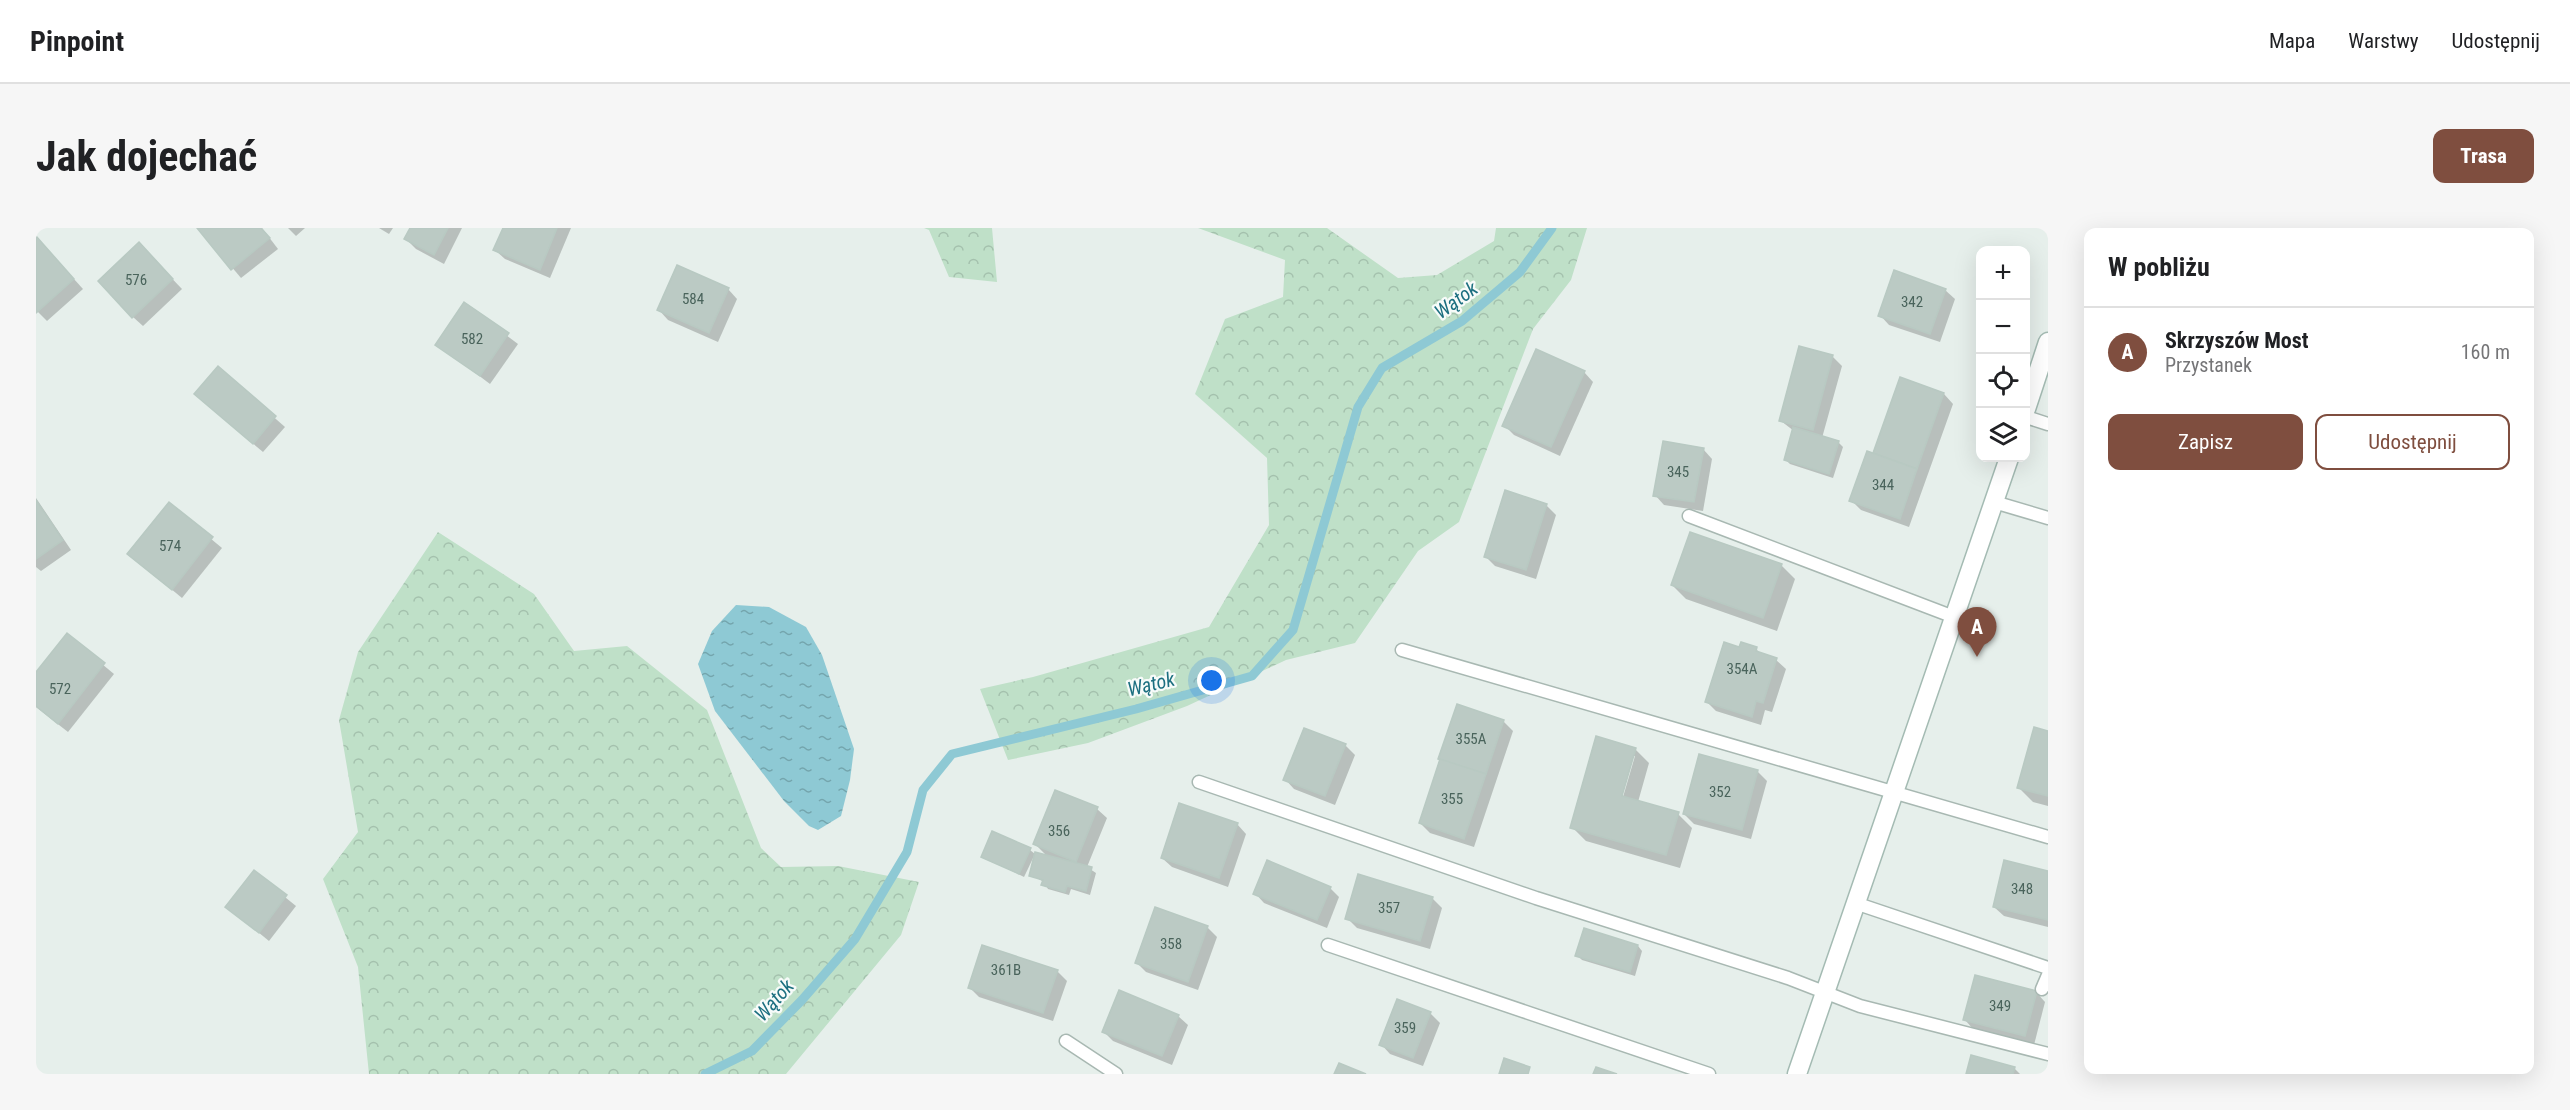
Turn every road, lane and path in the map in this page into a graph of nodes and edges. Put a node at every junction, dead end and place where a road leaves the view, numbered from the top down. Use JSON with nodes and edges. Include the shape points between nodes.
{"nodes":[{"id":1,"x":2048,"y":342,"type":"edge"},
{"id":2,"x":2025,"y":408,"type":"edge"},
{"id":3,"x":2030,"y":419,"type":"edge"},
{"id":4,"x":2048,"y":424,"type":"edge"},
{"id":5,"x":2008,"y":462,"type":"edge"},
{"id":6,"x":1994,"y":502,"type":"junction"},
{"id":7,"x":1689,"y":516,"type":"dead end"},
{"id":8,"x":2048,"y":518,"type":"edge"},
{"id":9,"x":1954,"y":617,"type":"junction"},
{"id":10,"x":1402,"y":650,"type":"dead end"},
{"id":11,"x":1199,"y":782,"type":"dead end"},
{"id":12,"x":1893,"y":793,"type":"junction"},
{"id":13,"x":2048,"y":837,"type":"edge"},
{"id":14,"x":1855,"y":903,"type":"junction"},
{"id":15,"x":1328,"y":945,"type":"dead end"},
{"id":16,"x":2048,"y":968,"type":"edge"},
{"id":17,"x":2048,"y":975,"type":"edge"},
{"id":18,"x":2042,"y":989,"type":"dead end"},
{"id":19,"x":1824,"y":992,"type":"junction"},
{"id":20,"x":1066,"y":1041,"type":"dead end"},
{"id":21,"x":2048,"y":1054,"type":"edge"},
{"id":22,"x":1116,"y":1074,"type":"edge"},
{"id":23,"x":1708,"y":1074,"type":"edge"},
{"id":24,"x":1797,"y":1074,"type":"edge"}],
"edges":[{"from":1,"to":2,"type":"street"},
{"from":3,"to":4,"type":"lane"},
{"from":5,"to":6,"type":"street"},
{"from":6,"to":8,"type":"lane"},
{"from":6,"to":9,"type":"street"},
{"from":7,"to":9,"type":"lane"},
{"from":9,"to":12,"type":"street"},
{"from":10,"to":12,"type":"lane"},
{"from":11,"to":19,"type":"lane"},
{"from":12,"to":13,"type":"lane"},
{"from":12,"to":14,"type":"street"},
{"from":14,"to":16,"type":"lane"},
{"from":14,"to":19,"type":"street"},
{"from":15,"to":23,"type":"lane"},
{"from":17,"to":18,"type":"lane"},
{"from":19,"to":21,"type":"lane","via":[[1860,1006]]},
{"from":19,"to":24,"type":"street"},
{"from":20,"to":22,"type":"lane"}]}
